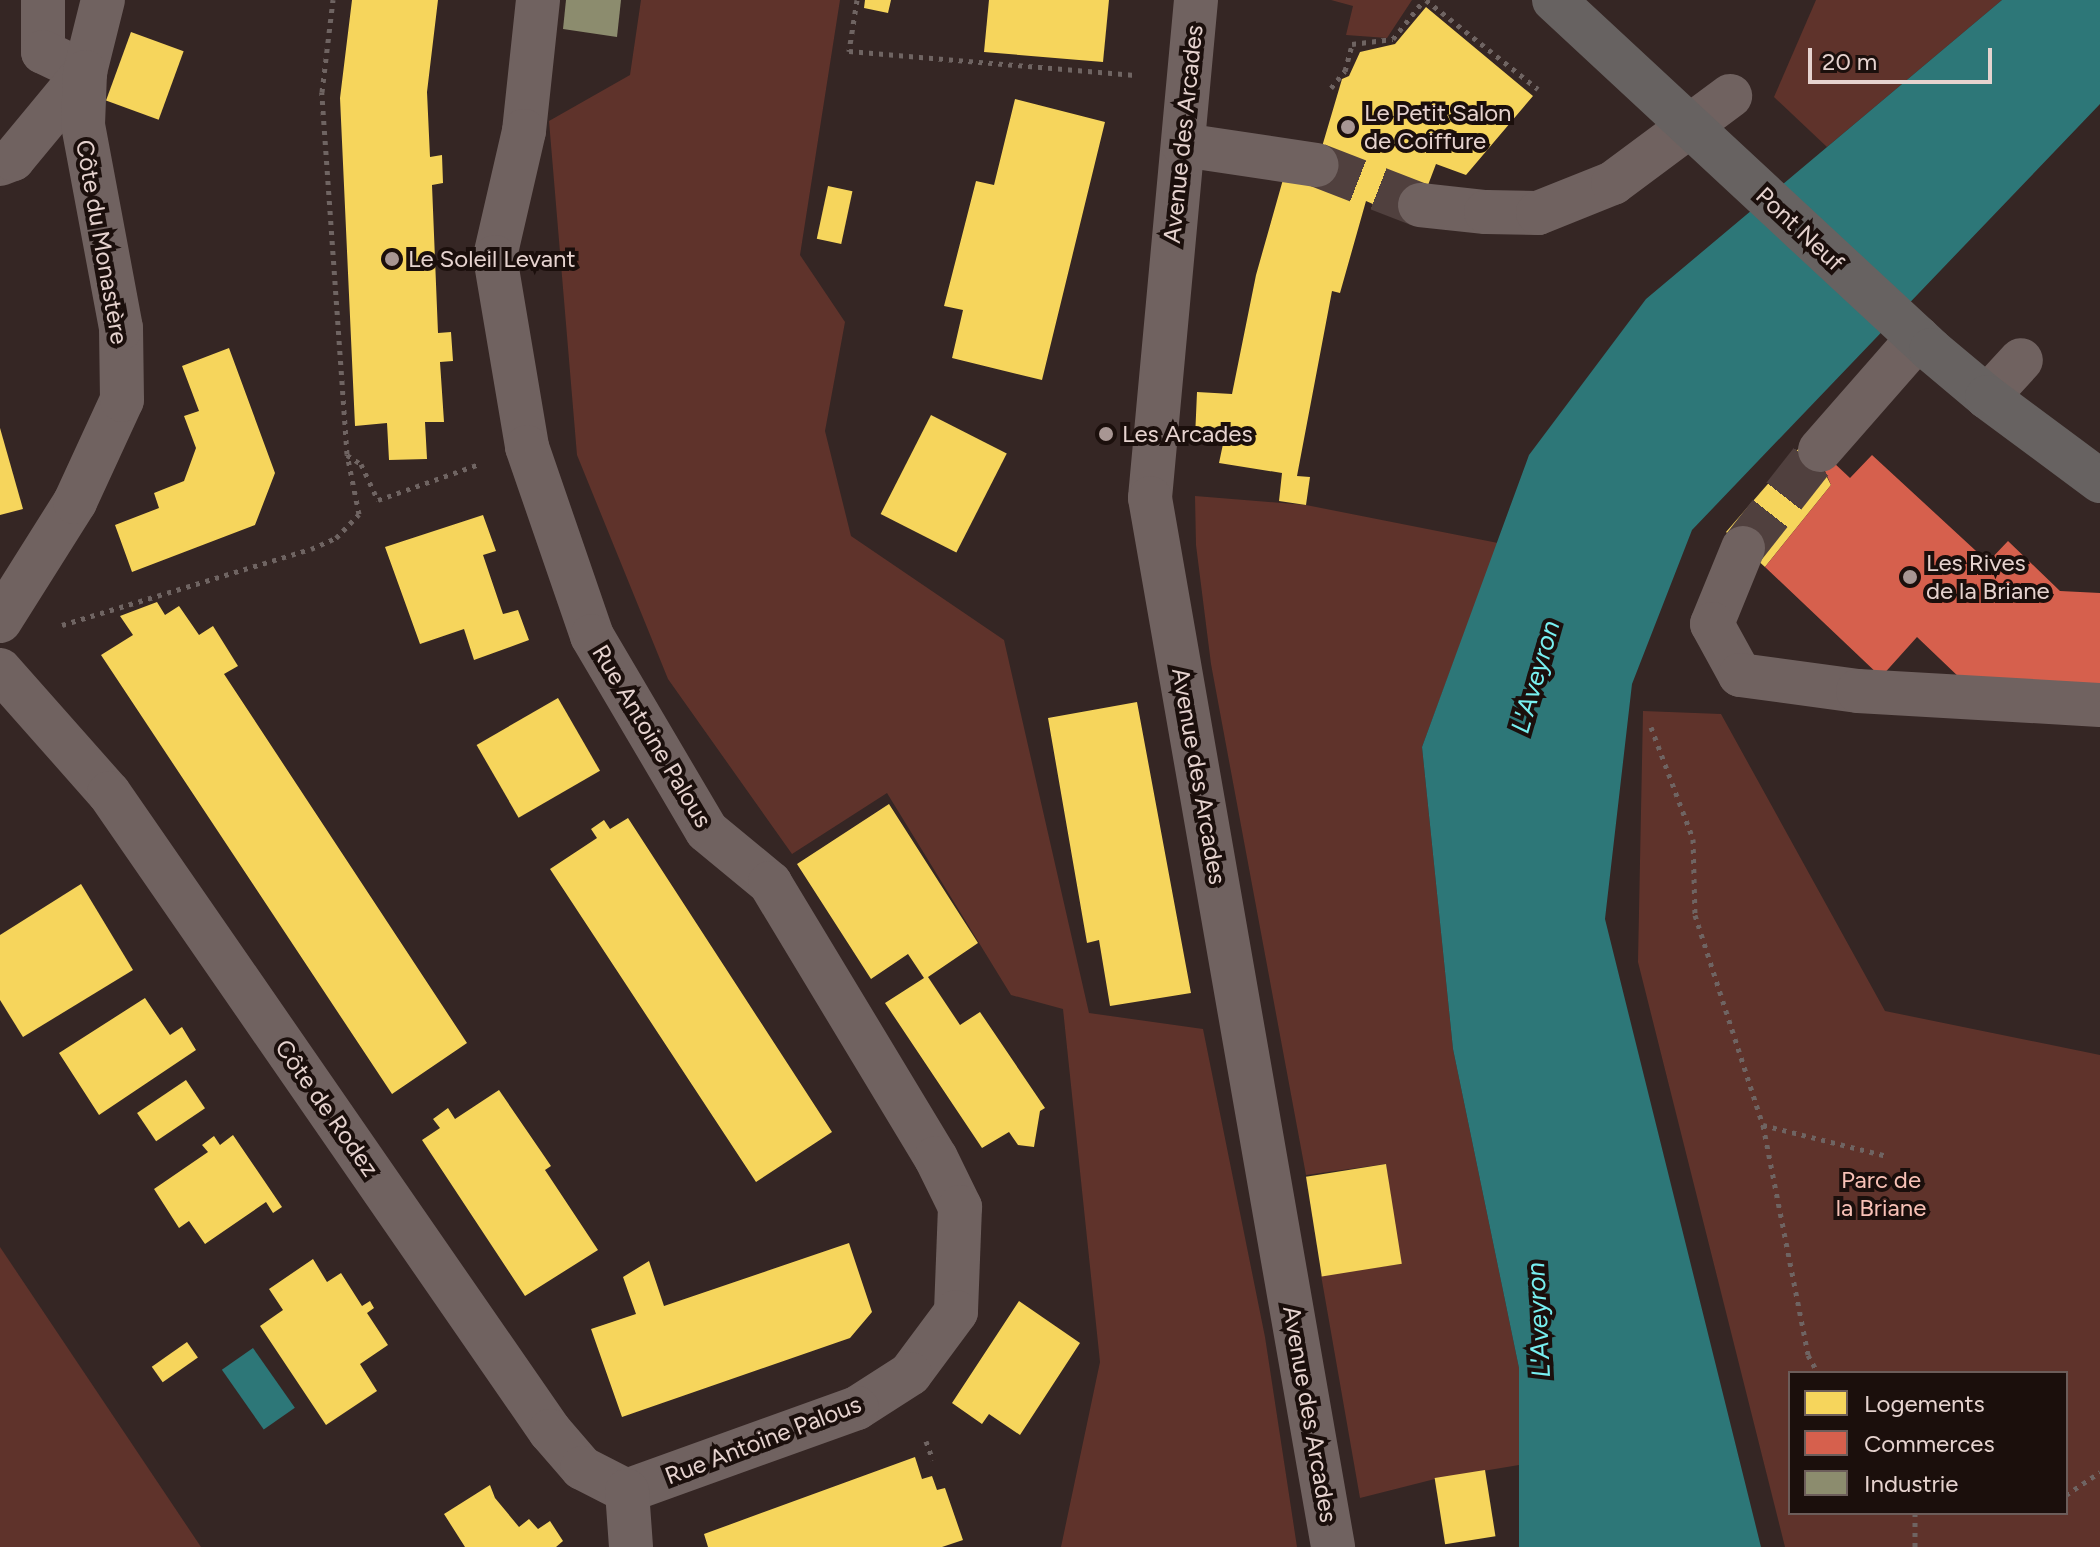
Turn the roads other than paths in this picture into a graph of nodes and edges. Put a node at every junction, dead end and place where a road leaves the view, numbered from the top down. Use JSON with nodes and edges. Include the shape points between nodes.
{"nodes":[{"id":1,"x":43,"y":0,"type":"edge"},
{"id":2,"x":103,"y":0,"type":"edge"},
{"id":3,"x":538,"y":0,"type":"edge"},
{"id":4,"x":1196,"y":0,"type":"edge"},
{"id":5,"x":1554,"y":0,"type":"edge"},
{"id":6,"x":85,"y":72,"type":"junction"},
{"id":7,"x":1730,"y":96,"type":"dead end"},
{"id":8,"x":1183,"y":145,"type":"junction"},
{"id":9,"x":0,"y":164,"type":"edge"},
{"id":10,"x":1317,"y":165,"type":"tunnel mouth"},
{"id":11,"x":1420,"y":205,"type":"tunnel mouth"},
{"id":12,"x":1920,"y":340,"type":"junction"},
{"id":13,"x":2021,"y":360,"type":"dead end"},
{"id":14,"x":1987,"y":397,"type":"junction"},
{"id":15,"x":1820,"y":450,"type":"tunnel mouth"},
{"id":16,"x":2100,"y":481,"type":"edge"},
{"id":17,"x":1743,"y":548,"type":"tunnel mouth"},
{"id":18,"x":0,"y":621,"type":"edge"},
{"id":19,"x":0,"y":670,"type":"edge"},
{"id":20,"x":2100,"y":705,"type":"edge"},
{"id":21,"x":627,"y":1491,"type":"junction"},
{"id":22,"x":631,"y":1547,"type":"edge"},
{"id":23,"x":1333,"y":1547,"type":"edge"}],
"edges":[{"from":1,"to":6,"type":"street","via":[[43,52]]},
{"from":2,"to":6,"type":"street"},
{"from":3,"to":21,"type":"street","name":"Rue Antoine Palous","via":[[524,131],[495,257],[527,447],[592,636],[707,831],[770,883],[936,1158],[960,1207],[956,1312],[910,1374],[857,1408]]},
{"from":4,"to":8,"type":"street","name":"Avenue des Arcades"},
{"from":5,"to":12,"type":"main road","name":"Pont Neuf"},
{"from":6,"to":9,"type":"street","via":[[13,159]]},
{"from":6,"to":18,"type":"street","name":"Côte du Monastère","via":[[83,125],[121,328],[122,400],[75,502]]},
{"from":7,"to":11,"type":"street","via":[[1613,183],[1538,213]]},
{"from":8,"to":10,"type":"street"},
{"from":8,"to":23,"type":"street","name":"Avenue des Arcades","via":[[1150,498]]},
{"from":12,"to":14,"type":"main road","name":"Pont Neuf"},
{"from":12,"to":15,"type":"street"},
{"from":13,"to":14,"type":"street"},
{"from":14,"to":16,"type":"main road","name":"Pont Neuf"},
{"from":17,"to":20,"type":"street","via":[[1712,624],[1740,675],[1858,691]]},
{"from":19,"to":21,"type":"street","name":"Côte de Rodez","via":[[109,793],[550,1431],[582,1468]]},
{"from":21,"to":22,"type":"street"}]}
